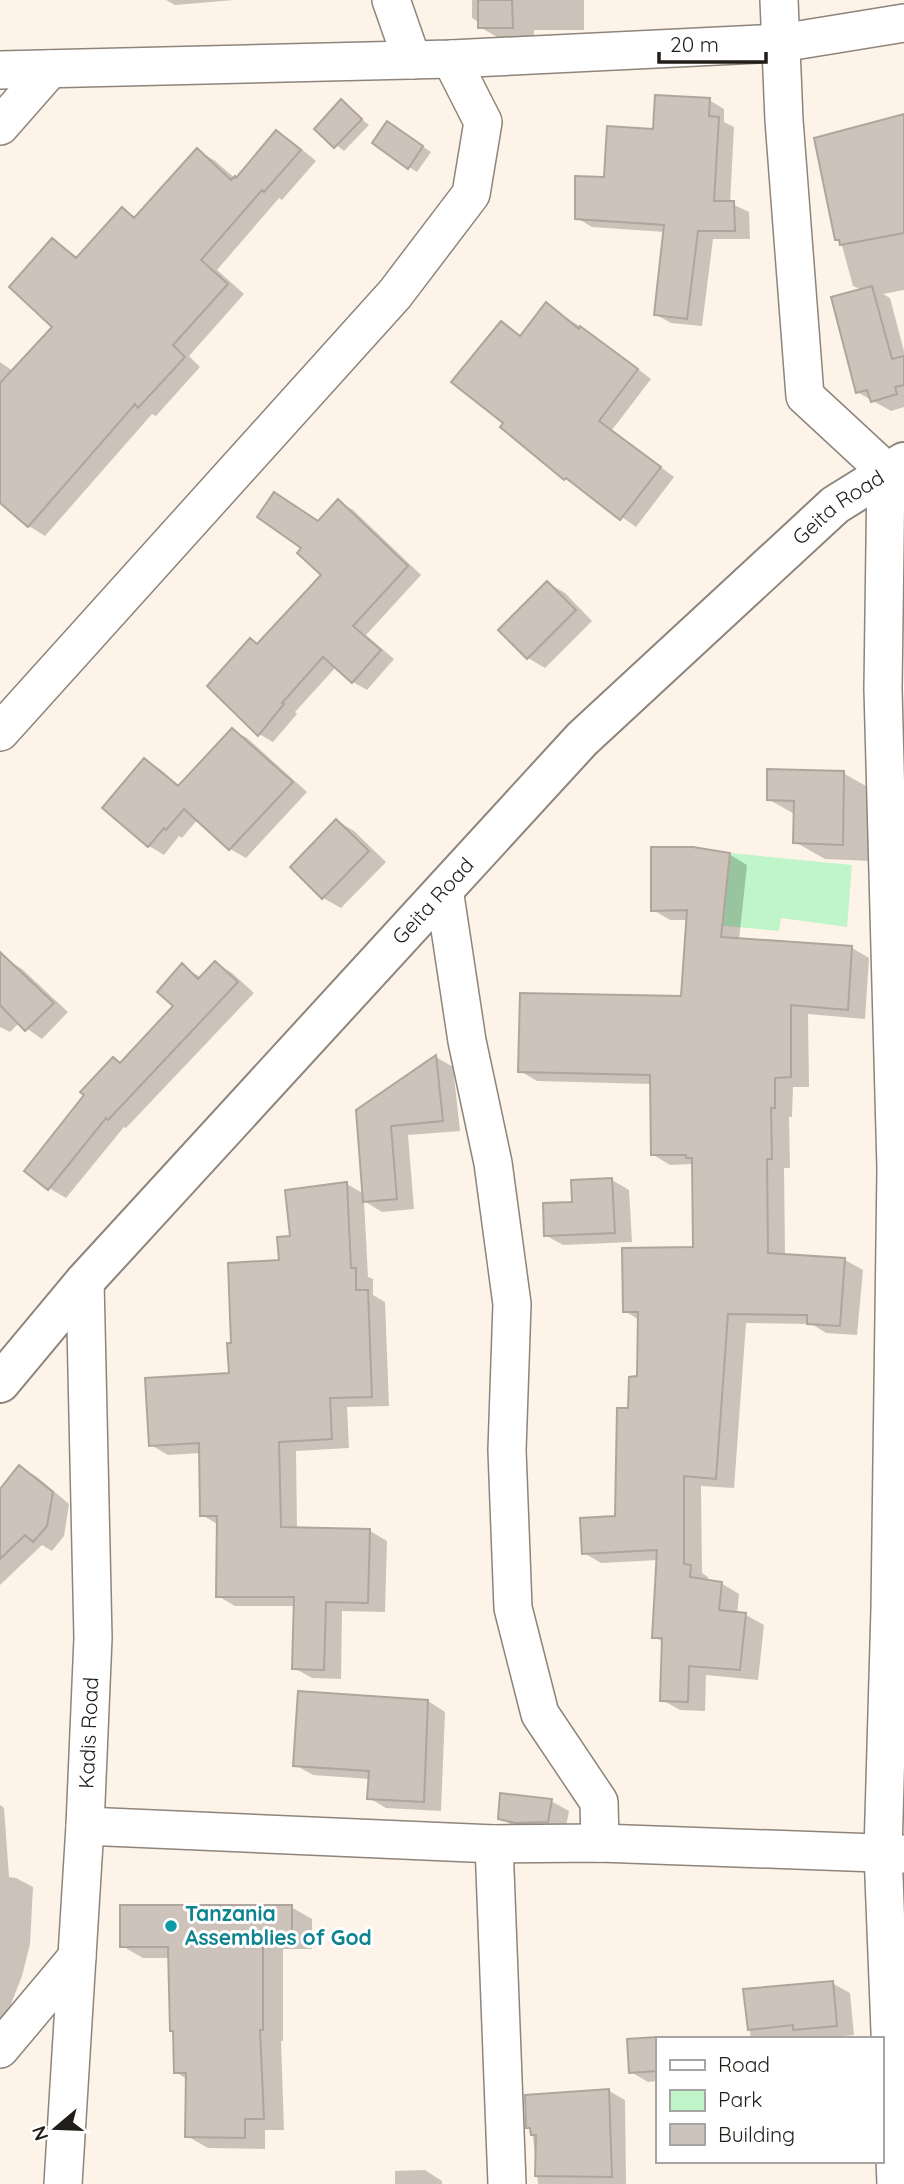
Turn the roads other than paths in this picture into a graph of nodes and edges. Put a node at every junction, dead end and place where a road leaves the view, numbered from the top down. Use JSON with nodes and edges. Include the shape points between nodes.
{"nodes":[{"id":1,"x":391,"y":0,"type":"edge"},
{"id":2,"x":779,"y":0,"type":"edge"},
{"id":3,"x":904,"y":23,"type":"edge"},
{"id":4,"x":781,"y":43,"type":"junction"},
{"id":5,"x":451,"y":59,"type":"junction"},
{"id":6,"x":412,"y":60,"type":"junction"},
{"id":7,"x":50,"y":69,"type":"junction"},
{"id":8,"x":0,"y":70,"type":"edge"},
{"id":9,"x":0,"y":126,"type":"edge"},
{"id":10,"x":895,"y":467,"type":"edge"},
{"id":11,"x":0,"y":732,"type":"edge"},
{"id":12,"x":444,"y":889,"type":"junction"},
{"id":13,"x":900,"y":1169,"type":"edge"},
{"id":14,"x":85,"y":1281,"type":"junction"},
{"id":15,"x":0,"y":1382,"type":"edge"},
{"id":16,"x":85,"y":1826,"type":"junction"},
{"id":17,"x":600,"y":1843,"type":"junction"},
{"id":18,"x":494,"y":1844,"type":"junction"},
{"id":19,"x":894,"y":1853,"type":"edge"},
{"id":20,"x":77,"y":1957,"type":"junction"},
{"id":21,"x":0,"y":2049,"type":"edge"},
{"id":22,"x":63,"y":2184,"type":"edge"},
{"id":23,"x":507,"y":2184,"type":"edge"},
{"id":24,"x":896,"y":2184,"type":"edge"}],
"edges":[{"from":1,"to":6,"type":"street"},
{"from":2,"to":4,"type":"street"},
{"from":3,"to":4,"type":"street"},
{"from":4,"to":5,"type":"street"},
{"from":4,"to":10,"type":"street","via":[[805,396]]},
{"from":5,"to":6,"type":"street"},
{"from":5,"to":11,"type":"street","via":[[483,122],[471,194],[395,294]]},
{"from":6,"to":7,"type":"street"},
{"from":7,"to":8,"type":"street"},
{"from":7,"to":9,"type":"street"},
{"from":10,"to":12,"type":"main road","name":"Geita Road","via":[[835,505],[582,739]]},
{"from":10,"to":13,"type":"street","via":[[883,689]]},
{"from":12,"to":14,"type":"main road","name":"Geita Road"},
{"from":12,"to":17,"type":"street","via":[[467,1041],[493,1163],[512,1304],[507,1450],[513,1608],[540,1714],[599,1802]]},
{"from":13,"to":19,"type":"street","via":[[890,1609]]},
{"from":14,"to":15,"type":"main road","name":"Geita Road"},
{"from":14,"to":16,"type":"street","name":"Kadis Road","via":[[93,1638]]},
{"from":16,"to":18,"type":"street"},
{"from":16,"to":20,"type":"street","name":"Kadis Road"},
{"from":17,"to":18,"type":"street"},
{"from":17,"to":19,"type":"street"},
{"from":18,"to":23,"type":"street"},
{"from":19,"to":24,"type":"street"},
{"from":20,"to":21,"type":"street"},
{"from":20,"to":22,"type":"street","name":"Kadis Road"}]}
